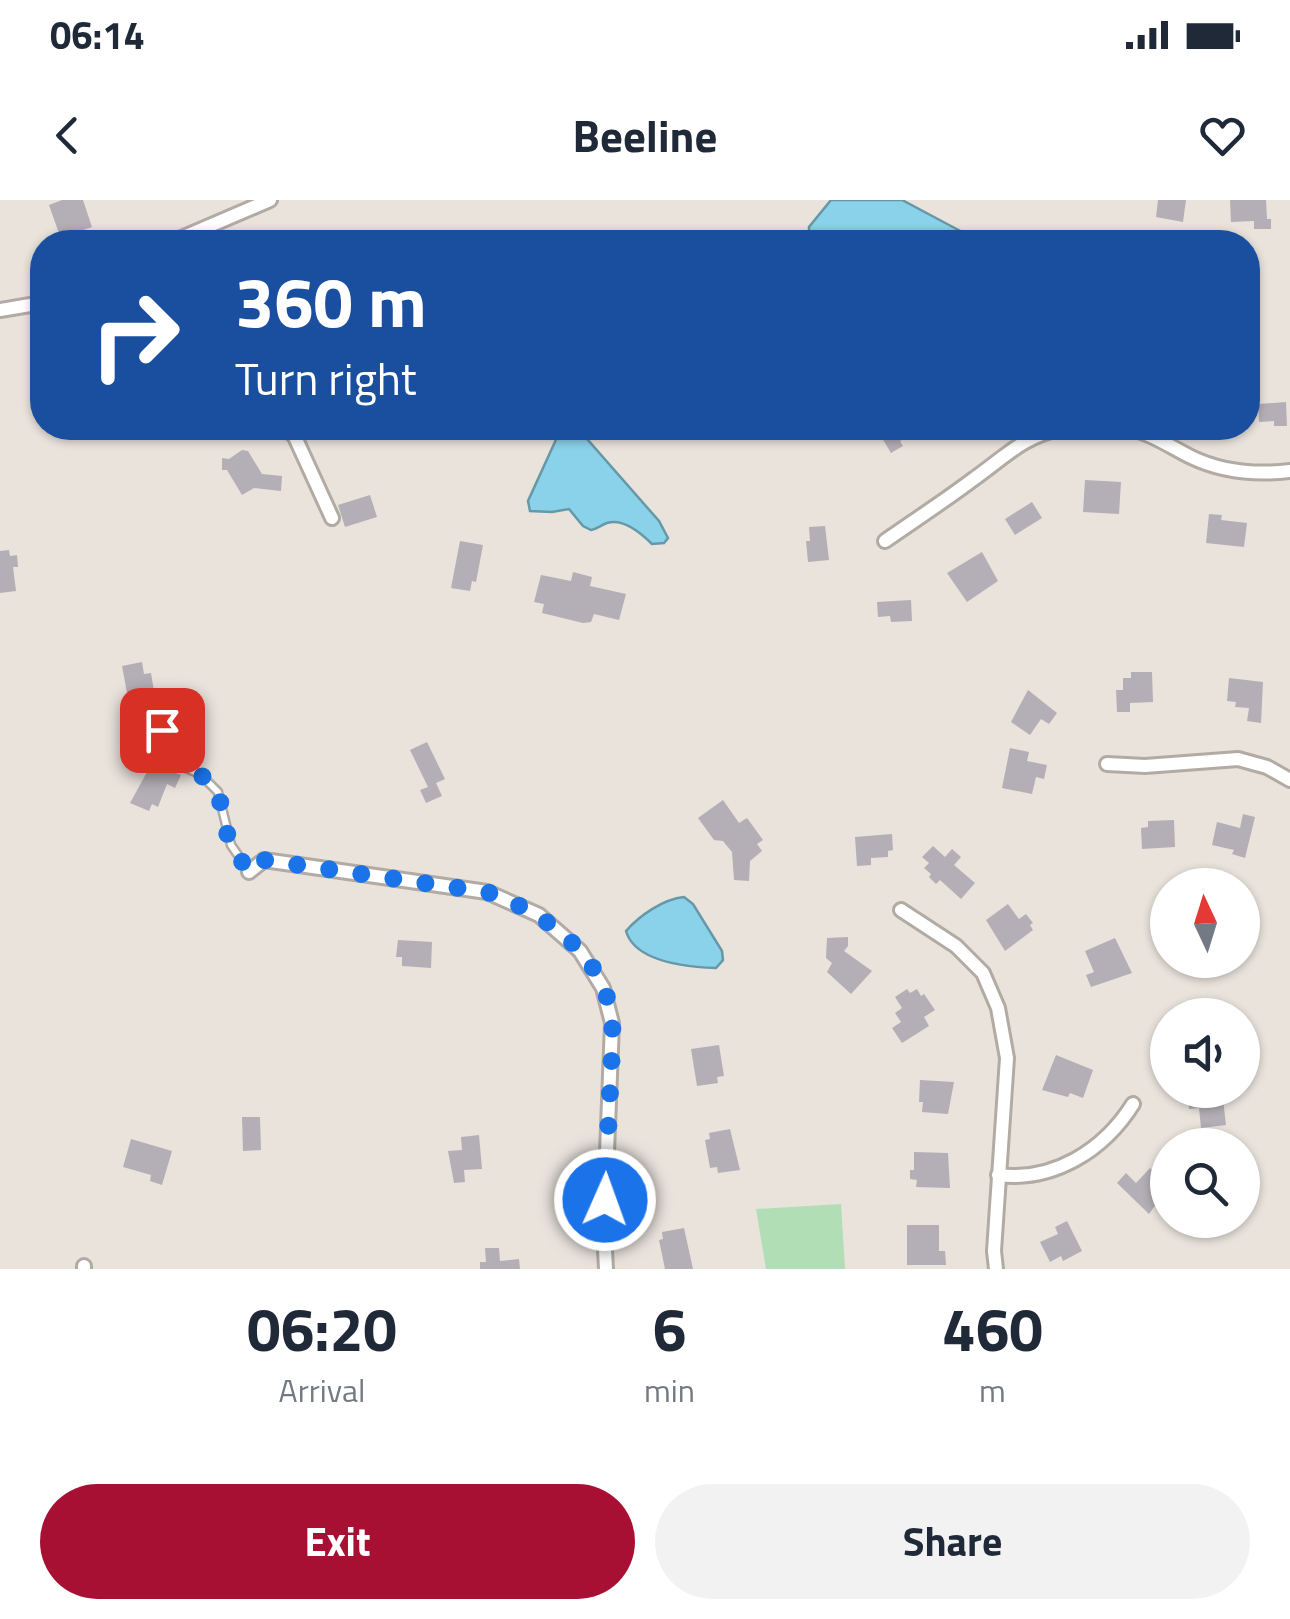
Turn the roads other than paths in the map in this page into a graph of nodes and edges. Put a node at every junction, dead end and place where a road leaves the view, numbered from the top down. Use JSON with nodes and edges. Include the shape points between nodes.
{"nodes":[{"id":1,"x":270,"y":200,"type":"edge"},
{"id":2,"x":202,"y":230,"type":"edge"},
{"id":3,"x":30,"y":305,"type":"edge"},
{"id":4,"x":0,"y":310,"type":"edge"},
{"id":5,"x":296,"y":440,"type":"edge"},
{"id":6,"x":1027,"y":440,"type":"edge"},
{"id":7,"x":1161,"y":440,"type":"edge"},
{"id":8,"x":1290,"y":471,"type":"edge"},
{"id":9,"x":332,"y":518,"type":"dead end"},
{"id":10,"x":886,"y":540,"type":"dead end"},
{"id":11,"x":162,"y":730,"type":"dead end"},
{"id":12,"x":1107,"y":764,"type":"dead end"},
{"id":13,"x":1290,"y":780,"type":"edge"},
{"id":14,"x":250,"y":872,"type":"joint"},
{"id":15,"x":901,"y":910,"type":"dead end"},
{"id":16,"x":1133,"y":1104,"type":"dead end"},
{"id":17,"x":998,"y":1175,"type":"junction"},
{"id":18,"x":606,"y":1269,"type":"edge"},
{"id":19,"x":996,"y":1269,"type":"edge"}],
"edges":[{"from":1,"to":2,"type":"street"},
{"from":3,"to":4,"type":"street"},
{"from":5,"to":9,"type":"street"},
{"from":6,"to":10,"type":"street"},
{"from":7,"to":8,"type":"street","via":[[1222,468]]},
{"from":11,"to":14,"type":"lane","via":[[181,766],[218,792],[230,846]]},
{"from":12,"to":13,"type":"street","via":[[1238,760]]},
{"from":14,"to":18,"type":"street","via":[[264,860],[487,892],[539,915],[580,952],[603,988],[612,1023]]},
{"from":15,"to":17,"type":"street","via":[[970,960],[998,1008],[1007,1058]]},
{"from":16,"to":17,"type":"street","via":[[1106,1138],[1078,1158],[1031,1176]]},
{"from":17,"to":19,"type":"street"}]}
